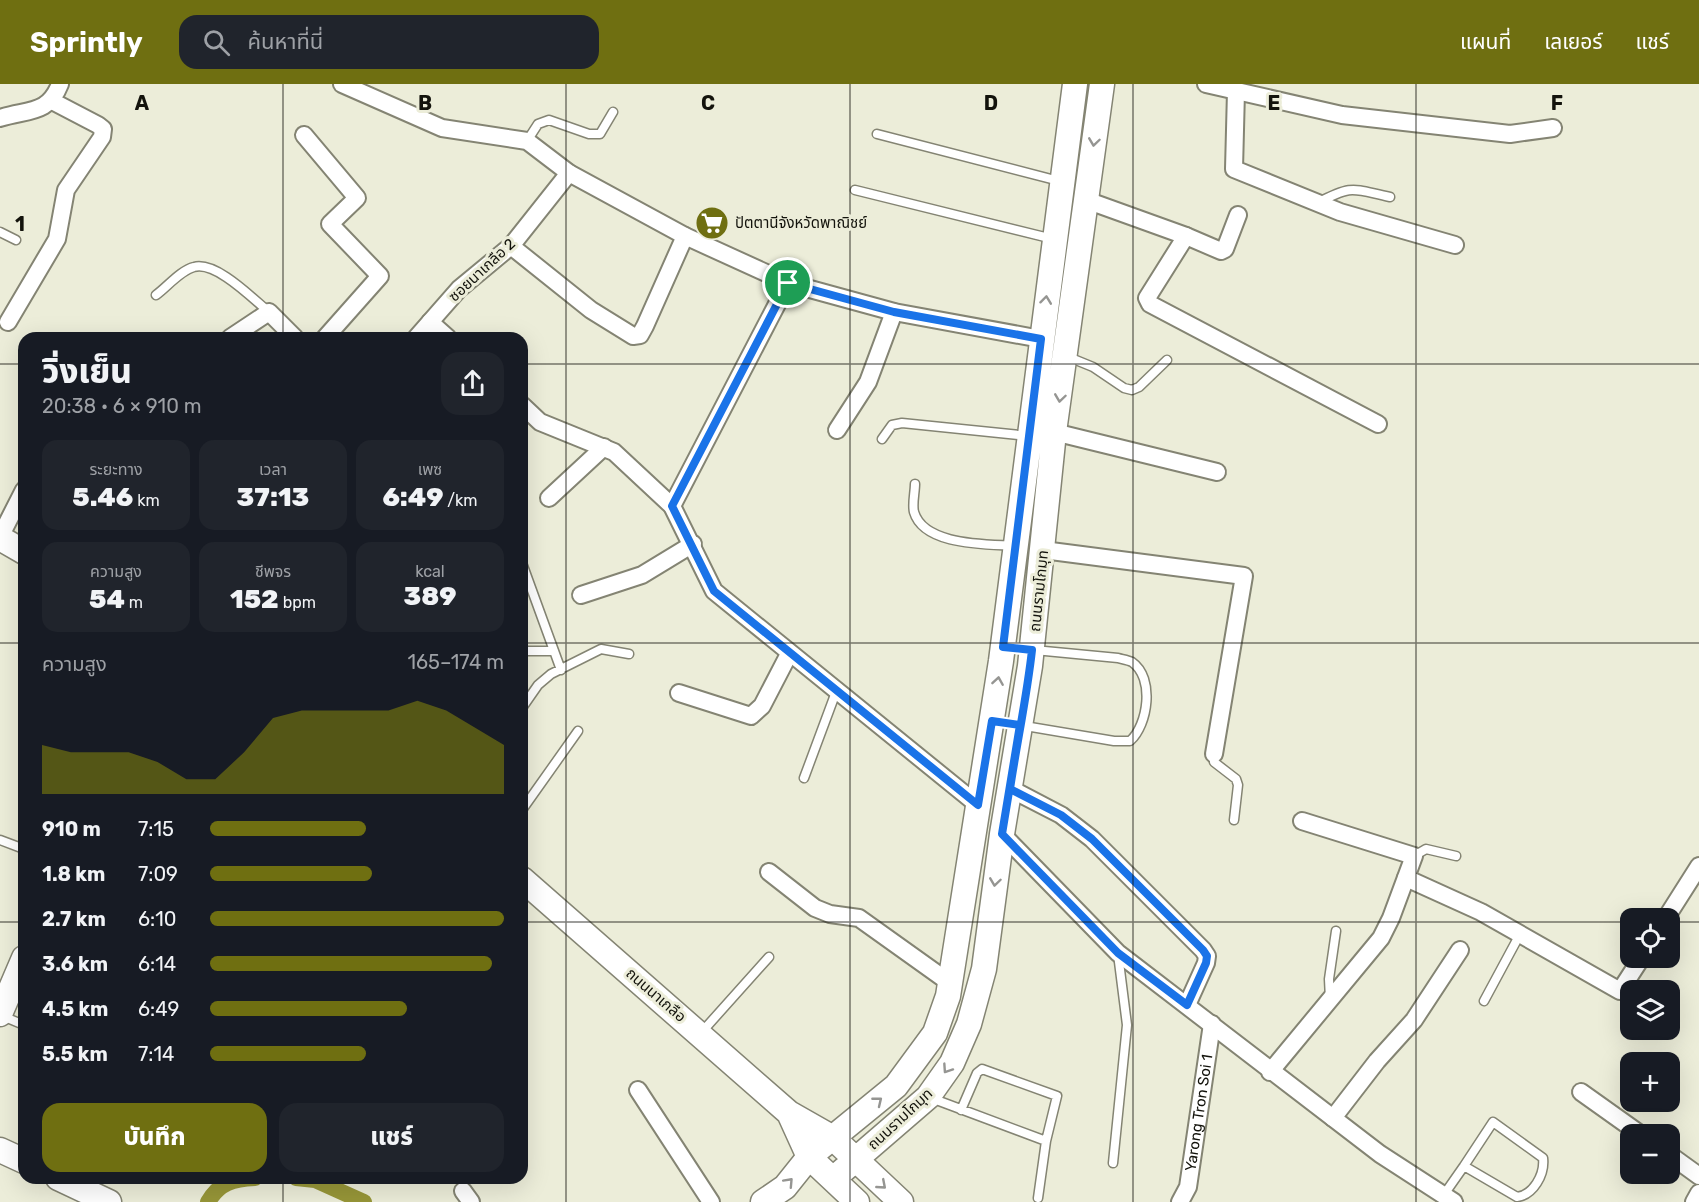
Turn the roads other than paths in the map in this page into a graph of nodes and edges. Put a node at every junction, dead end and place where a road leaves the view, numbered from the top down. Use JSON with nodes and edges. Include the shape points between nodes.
{"nodes":[{"id":1,"x":60,"y":84,"type":"edge"},
{"id":2,"x":342,"y":84,"type":"edge"},
{"id":3,"x":1075,"y":84,"type":"edge"},
{"id":4,"x":1102,"y":84,"type":"edge"},
{"id":5,"x":1206,"y":84,"type":"edge"},
{"id":6,"x":1236,"y":91,"type":"junction"},
{"id":7,"x":52,"y":101,"type":"junction"},
{"id":8,"x":613,"y":112,"type":"dead end"},
{"id":9,"x":0,"y":118,"type":"edge"},
{"id":10,"x":1553,"y":128,"type":"dead end"},
{"id":11,"x":877,"y":134,"type":"dead end"},
{"id":12,"x":303,"y":135,"type":"dead end"},
{"id":13,"x":527,"y":141,"type":"junction"},
{"id":14,"x":569,"y":173,"type":"junction"},
{"id":15,"x":1061,"y":181,"type":"junction"},
{"id":16,"x":855,"y":190,"type":"dead end"},
{"id":17,"x":1390,"y":197,"type":"dead end"},
{"id":18,"x":1086,"y":200,"type":"junction"},
{"id":19,"x":1317,"y":203,"type":"junction"},
{"id":20,"x":1238,"y":215,"type":"dead end"},
{"id":21,"x":0,"y":232,"type":"edge"},
{"id":22,"x":685,"y":236,"type":"junction"},
{"id":23,"x":1186,"y":236,"type":"junction"},
{"id":24,"x":1053,"y":239,"type":"junction"},
{"id":25,"x":16,"y":240,"type":"dead end"},
{"id":26,"x":1455,"y":245,"type":"dead end"},
{"id":27,"x":511,"y":246,"type":"junction"},
{"id":28,"x":788,"y":283,"type":"junction"},
{"id":29,"x":156,"y":295,"type":"dead end"},
{"id":30,"x":269,"y":312,"type":"junction"},
{"id":31,"x":894,"y":312,"type":"junction"},
{"id":32,"x":8,"y":322,"type":"dead end"},
{"id":33,"x":430,"y":322,"type":"junction"},
{"id":34,"x":239,"y":332,"type":"edge"},
{"id":35,"x":289,"y":332,"type":"edge"},
{"id":36,"x":330,"y":332,"type":"edge"},
{"id":37,"x":421,"y":332,"type":"edge"},
{"id":38,"x":441,"y":332,"type":"edge"},
{"id":39,"x":1041,"y":339,"type":"junction"},
{"id":40,"x":1066,"y":356,"type":"junction"},
{"id":41,"x":1167,"y":360,"type":"dead end"},
{"id":42,"x":528,"y":411,"type":"edge"},
{"id":43,"x":1378,"y":424,"type":"dead end"},
{"id":44,"x":837,"y":430,"type":"dead end"},
{"id":45,"x":1054,"y":432,"type":"junction"},
{"id":46,"x":1029,"y":436,"type":"junction"},
{"id":47,"x":882,"y":439,"type":"dead end"},
{"id":48,"x":604,"y":447,"type":"junction"},
{"id":49,"x":1217,"y":472,"type":"dead end"},
{"id":50,"x":915,"y":484,"type":"dead end"},
{"id":51,"x":549,"y":498,"type":"dead end"},
{"id":52,"x":18,"y":502,"type":"edge"},
{"id":53,"x":672,"y":506,"type":"junction"},
{"id":54,"x":0,"y":537,"type":"edge"},
{"id":55,"x":693,"y":544,"type":"junction"},
{"id":56,"x":1016,"y":546,"type":"junction"},
{"id":57,"x":18,"y":548,"type":"edge"},
{"id":58,"x":1043,"y":550,"type":"junction"},
{"id":59,"x":528,"y":580,"type":"edge"},
{"id":60,"x":581,"y":596,"type":"dead end"},
{"id":61,"x":1003,"y":647,"type":"junction"},
{"id":62,"x":1032,"y":650,"type":"junction"},
{"id":63,"x":528,"y":651,"type":"edge"},
{"id":64,"x":554,"y":651,"type":"junction"},
{"id":65,"x":629,"y":654,"type":"dead end"},
{"id":66,"x":789,"y":654,"type":"junction"},
{"id":67,"x":561,"y":670,"type":"junction"},
{"id":68,"x":836,"y":692,"type":"junction"},
{"id":69,"x":679,"y":693,"type":"dead end"},
{"id":70,"x":528,"y":699,"type":"edge"},
{"id":71,"x":992,"y":721,"type":"junction"},
{"id":72,"x":1020,"y":725,"type":"junction"},
{"id":73,"x":578,"y":731,"type":"dead end"},
{"id":74,"x":1214,"y":754,"type":"joint"},
{"id":75,"x":804,"y":778,"type":"dead end"},
{"id":76,"x":1010,"y":789,"type":"junction"},
{"id":77,"x":528,"y":802,"type":"edge"},
{"id":78,"x":978,"y":805,"type":"junction"},
{"id":79,"x":1234,"y":820,"type":"dead end"},
{"id":80,"x":1302,"y":821,"type":"dead end"},
{"id":81,"x":1002,"y":834,"type":"junction"},
{"id":82,"x":0,"y":840,"type":"edge"},
{"id":83,"x":18,"y":847,"type":"edge"},
{"id":84,"x":1414,"y":856,"type":"junction"},
{"id":85,"x":1456,"y":856,"type":"dead end"},
{"id":86,"x":1699,"y":866,"type":"edge"},
{"id":87,"x":769,"y":872,"type":"dead end"},
{"id":88,"x":1406,"y":878,"type":"junction"},
{"id":89,"x":528,"y":884,"type":"edge"},
{"id":90,"x":1672,"y":908,"type":"edge"},
{"id":91,"x":1336,"y":931,"type":"dead end"},
{"id":92,"x":1519,"y":936,"type":"junction"},
{"id":93,"x":1460,"y":950,"type":"dead end"},
{"id":94,"x":1118,"y":953,"type":"junction"},
{"id":95,"x":769,"y":957,"type":"dead end"},
{"id":96,"x":1635,"y":968,"type":"edge"},
{"id":97,"x":18,"y":972,"type":"edge"},
{"id":98,"x":950,"y":983,"type":"junction"},
{"id":99,"x":1330,"y":999,"type":"junction"},
{"id":100,"x":1484,"y":1001,"type":"dead end"},
{"id":101,"x":1187,"y":1005,"type":"junction"},
{"id":102,"x":0,"y":1015,"type":"edge"},
{"id":103,"x":18,"y":1022,"type":"edge"},
{"id":104,"x":1212,"y":1024,"type":"junction"},
{"id":105,"x":700,"y":1035,"type":"junction"},
{"id":106,"x":1270,"y":1072,"type":"junction"},
{"id":107,"x":638,"y":1090,"type":"dead end"},
{"id":108,"x":1581,"y":1092,"type":"dead end"},
{"id":109,"x":928,"y":1097,"type":"junction"},
{"id":110,"x":961,"y":1110,"type":"junction"},
{"id":111,"x":789,"y":1113,"type":"junction"},
{"id":112,"x":1333,"y":1118,"type":"junction"},
{"id":113,"x":1626,"y":1124,"type":"edge"},
{"id":114,"x":833,"y":1138,"type":"junction"},
{"id":115,"x":1046,"y":1141,"type":"junction"},
{"id":116,"x":0,"y":1150,"type":"edge"},
{"id":117,"x":809,"y":1157,"type":"junction"},
{"id":118,"x":18,"y":1158,"type":"edge"},
{"id":119,"x":855,"y":1160,"type":"junction"},
{"id":120,"x":1680,"y":1162,"type":"edge"},
{"id":121,"x":1113,"y":1163,"type":"dead end"},
{"id":122,"x":1464,"y":1166,"type":"junction"},
{"id":123,"x":1699,"y":1176,"type":"edge"},
{"id":124,"x":833,"y":1179,"type":"junction"},
{"id":125,"x":73,"y":1184,"type":"edge"},
{"id":126,"x":1699,"y":1194,"type":"edge"},
{"id":127,"x":1038,"y":1198,"type":"dead end"},
{"id":128,"x":1448,"y":1199,"type":"edge"},
{"id":129,"x":109,"y":1202,"type":"edge"},
{"id":130,"x":711,"y":1202,"type":"edge"},
{"id":131,"x":763,"y":1202,"type":"edge"},
{"id":132,"x":857,"y":1202,"type":"edge"},
{"id":133,"x":901,"y":1202,"type":"edge"},
{"id":134,"x":1180,"y":1202,"type":"edge"},
{"id":135,"x":1694,"y":1202,"type":"edge"}],
"edges":[{"from":1,"to":7,"type":"street"},
{"from":2,"to":13,"type":"street","via":[[442,128]]},
{"from":3,"to":15,"type":"main road","name":"ถนนรามโกมุท"},
{"from":4,"to":18,"type":"main road","name":"ถนนรามโกมุท","one_way":true},
{"from":5,"to":6,"type":"street"},
{"from":6,"to":10,"type":"street","via":[[1353,116],[1510,134]]},
{"from":6,"to":19,"type":"street","via":[[1234,169]]},
{"from":7,"to":9,"type":"street","via":[[35,111]]},
{"from":7,"to":32,"type":"street","via":[[98,125],[103,129],[102,137],[66,190],[57,239]]},
{"from":8,"to":13,"type":"lane","via":[[600,134],[549,120],[538,124]]},
{"from":11,"to":15,"type":"lane"},
{"from":12,"to":36,"type":"street","via":[[357,198],[330,224],[380,276]]},
{"from":13,"to":14,"type":"street"},
{"from":14,"to":22,"type":"street"},
{"from":14,"to":27,"type":"street","name":"ซอยนาเกลือ 2"},
{"from":15,"to":24,"type":"main road","name":"ถนนรามโกมุท"},
{"from":16,"to":24,"type":"lane"},
{"from":17,"to":19,"type":"lane","via":[[1345,188]]},
{"from":18,"to":23,"type":"street"},
{"from":18,"to":40,"type":"main road","name":"ถนนรามโกมุท"},
{"from":19,"to":26,"type":"street"},
{"from":20,"to":23,"type":"street","via":[[1221,251]]},
{"from":21,"to":25,"type":"lane"},
{"from":22,"to":27,"type":"street","via":[[645,326],[640,335],[633,336],[591,310]]},
{"from":22,"to":28,"type":"street"},
{"from":23,"to":43,"type":"street","via":[[1147,297],[1150,304]]},
{"from":39,"to":24,"type":"main road","name":"ถนนรามโกมุท","one_way":true},
{"from":27,"to":33,"type":"street","name":"ซอยนาเกลือ 2","via":[[459,289]]},
{"from":28,"to":31,"type":"street"},
{"from":28,"to":53,"type":"street"},
{"from":29,"to":30,"type":"lane","via":[[192,267],[203,266],[215,269]]},
{"from":30,"to":34,"type":"street"},
{"from":30,"to":35,"type":"street"},
{"from":31,"to":39,"type":"street"},
{"from":31,"to":44,"type":"street","via":[[868,382]]},
{"from":33,"to":37,"type":"street","name":"ซอยนาเกลือ 2"},
{"from":33,"to":38,"type":"street"},
{"from":39,"to":46,"type":"main road","name":"ถนนรามโกมุท"},
{"from":40,"to":41,"type":"lane","via":[[1132,390]]},
{"from":40,"to":45,"type":"main road","name":"ถนนรามโกมุท","one_way":true},
{"from":42,"to":48,"type":"street","via":[[540,422]]},
{"from":45,"to":49,"type":"street"},
{"from":45,"to":58,"type":"main road","name":"ถนนรามโกมุท"},
{"from":46,"to":47,"type":"lane","via":[[902,423],[892,425]]},
{"from":46,"to":56,"type":"main road","name":"ถนนรามโกมุท"},
{"from":48,"to":51,"type":"street"},
{"from":48,"to":53,"type":"street"},
{"from":50,"to":56,"type":"lane","via":[[913,510],[919,523],[930,531],[957,540]]},
{"from":52,"to":54,"type":"street"},
{"from":53,"to":55,"type":"street"},
{"from":54,"to":57,"type":"main road"},
{"from":55,"to":60,"type":"street","via":[[642,574]]},
{"from":55,"to":66,"type":"street","via":[[714,591]]},
{"from":56,"to":61,"type":"main road","name":"ถนนรามโกมุท"},
{"from":58,"to":62,"type":"main road","name":"ถนนรามโกมุท"},
{"from":58,"to":74,"type":"street","via":[[1244,576]]},
{"from":59,"to":64,"type":"lane"},
{"from":61,"to":62,"type":"lane"},
{"from":71,"to":61,"type":"main road","name":"ถนนรามโกมุท","one_way":true},
{"from":62,"to":72,"type":"main road","name":"ถนนรามโกมุท"},
{"from":62,"to":72,"type":"lane","via":[[1132,662],[1142,677],[1146,698],[1138,733],[1130,741]]},
{"from":63,"to":64,"type":"lane"},
{"from":64,"to":67,"type":"lane"},
{"from":65,"to":67,"type":"lane","via":[[601,649]]},
{"from":66,"to":68,"type":"street"},
{"from":66,"to":69,"type":"street","via":[[762,706],[751,716]]},
{"from":67,"to":70,"type":"lane","via":[[538,685]]},
{"from":68,"to":75,"type":"lane"},
{"from":68,"to":78,"type":"street"},
{"from":71,"to":72,"type":"lane"},
{"from":71,"to":78,"type":"main road","name":"ถนนรามโกมุท"},
{"from":72,"to":76,"type":"main road","name":"ถนนรามโกมุท"},
{"from":73,"to":77,"type":"lane"},
{"from":74,"to":79,"type":"lane","via":[[1214,762],[1238,785]]},
{"from":76,"to":81,"type":"main road","name":"ถนนรามโกมุท"},
{"from":76,"to":101,"type":"street","via":[[1061,815],[1092,839],[1203,950],[1206,963]]},
{"from":78,"to":98,"type":"main road","name":"ถนนรามโกมุท"},
{"from":80,"to":84,"type":"street"},
{"from":81,"to":94,"type":"street"},
{"from":81,"to":109,"type":"main road","name":"ถนนรามโกมุท","one_way":true,"via":[[984,969],[969,1024],[952,1063]]},
{"from":82,"to":83,"type":"lane"},
{"from":84,"to":85,"type":"lane","via":[[1426,849]]},
{"from":84,"to":88,"type":"street"},
{"from":86,"to":90,"type":"street"},
{"from":87,"to":98,"type":"street","via":[[815,908],[858,918]]},
{"from":88,"to":92,"type":"street","via":[[1481,912]]},
{"from":88,"to":99,"type":"street","via":[[1381,938]]},
{"from":89,"to":105,"type":"main road","name":"ถนนนาเกลือ"},
{"from":91,"to":99,"type":"lane"},
{"from":92,"to":96,"type":"street","via":[[1620,991]]},
{"from":92,"to":100,"type":"lane"},
{"from":93,"to":112,"type":"street","via":[[1414,1020]]},
{"from":94,"to":101,"type":"street"},
{"from":94,"to":121,"type":"lane","via":[[1127,1025]]},
{"from":95,"to":105,"type":"lane"},
{"from":97,"to":102,"type":"main road"},
{"from":114,"to":98,"type":"main road","name":"ถนนรามโกมุท","one_way":true,"via":[[896,1086],[935,1033]]},
{"from":99,"to":106,"type":"street"},
{"from":101,"to":104,"type":"street"},
{"from":102,"to":103,"type":"lane"},
{"from":104,"to":106,"type":"street"},
{"from":104,"to":134,"type":"street","name":"Yarong Tron Soi 1","via":[[1188,1187]]},
{"from":105,"to":111,"type":"main road","name":"ถนนนาเกลือ"},
{"from":106,"to":112,"type":"street"},
{"from":107,"to":130,"type":"street"},
{"from":108,"to":113,"type":"street"},
{"from":109,"to":110,"type":"lane"},
{"from":109,"to":119,"type":"main road","name":"ถนนรามโกมุท"},
{"from":110,"to":115,"type":"lane"},
{"from":110,"to":115,"type":"lane","via":[[982,1069],[1058,1096]]},
{"from":111,"to":114,"type":"main road","name":"ถนนนาเกลือ"},
{"from":111,"to":117,"type":"main road","name":"ถนนนาเกลือ"},
{"from":112,"to":128,"type":"street"},
{"from":114,"to":117,"type":"main road","name":"ถนนรามโกมุท"},
{"from":114,"to":119,"type":"main road","name":"ถนนนาเกลือ"},
{"from":115,"to":127,"type":"lane"},
{"from":116,"to":118,"type":"main road"},
{"from":117,"to":124,"type":"main road"},
{"from":131,"to":117,"type":"main road","name":"ถนนรามโกมุท","one_way":true,"via":[[786,1187]]},
{"from":119,"to":124,"type":"main road","name":"ถนนรามโกมุท"},
{"from":119,"to":133,"type":"main road","name":"ถนนนาเกลือ","one_way":true},
{"from":120,"to":123,"type":"street"},
{"from":122,"to":122,"type":"lane","via":[[1517,1197],[1526,1196],[1537,1183],[1544,1165],[1543,1158],[1493,1122]]},
{"from":122,"to":128,"type":"lane"},
{"from":124,"to":132,"type":"main road"},
{"from":125,"to":129,"type":"main road"},
{"from":126,"to":135,"type":"street"}]}
